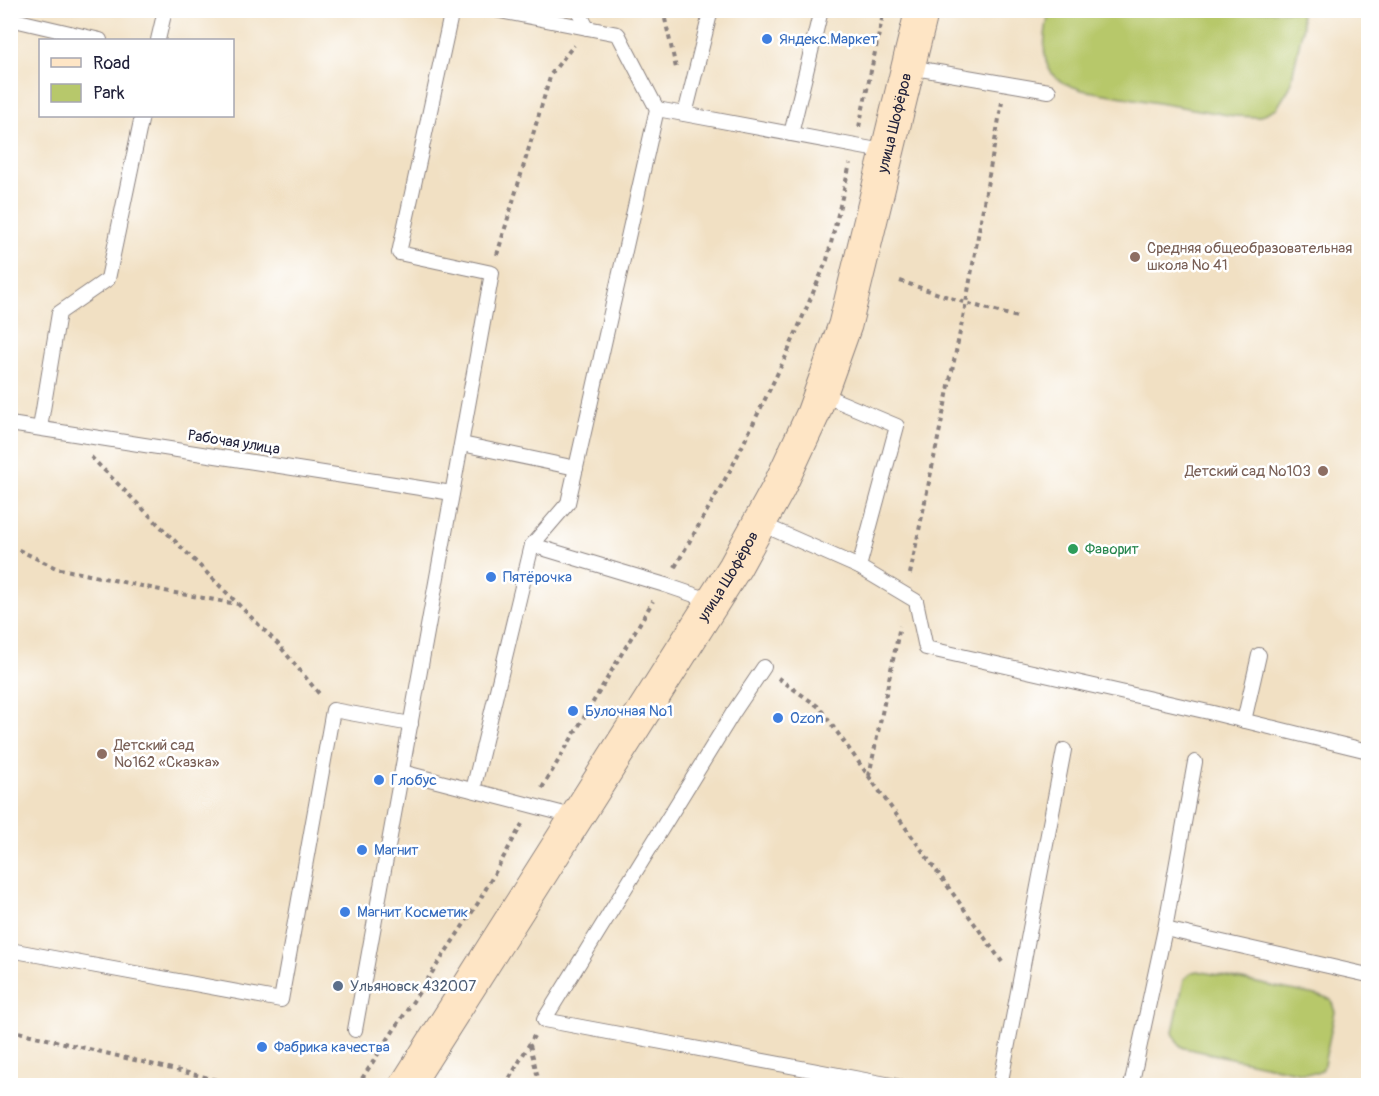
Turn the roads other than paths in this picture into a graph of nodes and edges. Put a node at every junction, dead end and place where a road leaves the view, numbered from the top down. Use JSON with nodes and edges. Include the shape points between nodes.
{"nodes":[{"id":1,"x":165,"y":10,"type":"edge"},
{"id":2,"x":452,"y":10,"type":"edge"},
{"id":3,"x":495,"y":10,"type":"edge"},
{"id":4,"x":578,"y":10,"type":"edge"},
{"id":5,"x":711,"y":10,"type":"edge"},
{"id":6,"x":821,"y":10,"type":"edge"},
{"id":7,"x":922,"y":10,"type":"edge"},
{"id":8,"x":10,"y":19,"type":"edge"},
{"id":9,"x":587,"y":28,"type":"junction"},
{"id":10,"x":95,"y":39,"type":"edge"},
{"id":11,"x":158,"y":39,"type":"edge"},
{"id":12,"x":909,"y":67,"type":"junction"},
{"id":13,"x":1049,"y":91,"type":"dead end"},
{"id":14,"x":657,"y":108,"type":"junction"},
{"id":15,"x":685,"y":114,"type":"junction"},
{"id":16,"x":142,"y":117,"type":"edge"},
{"id":17,"x":791,"y":134,"type":"junction"},
{"id":18,"x":888,"y":152,"type":"junction"},
{"id":19,"x":820,"y":394,"type":"junction"},
{"id":20,"x":10,"y":424,"type":"edge"},
{"id":21,"x":40,"y":428,"type":"junction"},
{"id":22,"x":462,"y":444,"type":"junction"},
{"id":23,"x":576,"y":468,"type":"junction"},
{"id":24,"x":452,"y":493,"type":"junction"},
{"id":25,"x":759,"y":523,"type":"junction"},
{"id":26,"x":532,"y":545,"type":"junction"},
{"id":27,"x":859,"y":567,"type":"junction"},
{"id":28,"x":712,"y":601,"type":"junction"},
{"id":29,"x":1259,"y":655,"type":"dead end"},
{"id":30,"x":764,"y":667,"type":"road end"},
{"id":31,"x":1244,"y":721,"type":"junction"},
{"id":32,"x":411,"y":724,"type":"junction"},
{"id":33,"x":1064,"y":750,"type":"dead end"},
{"id":34,"x":1368,"y":752,"type":"edge"},
{"id":35,"x":1195,"y":762,"type":"dead end"},
{"id":36,"x":402,"y":772,"type":"junction"},
{"id":37,"x":473,"y":790,"type":"junction"},
{"id":38,"x":576,"y":817,"type":"junction"},
{"id":39,"x":1165,"y":929,"type":"junction"},
{"id":40,"x":10,"y":950,"type":"edge"},
{"id":41,"x":1368,"y":975,"type":"edge"},
{"id":42,"x":356,"y":1030,"type":"dead end"},
{"id":43,"x":406,"y":1086,"type":"edge"},
{"id":44,"x":897,"y":1086,"type":"edge"},
{"id":45,"x":1000,"y":1086,"type":"edge"},
{"id":46,"x":1131,"y":1086,"type":"edge"}],
"edges":[{"from":1,"to":11,"type":"lane"},
{"from":2,"to":22,"type":"lane","via":[[399,253],[492,273]]},
{"from":3,"to":9,"type":"lane"},
{"from":4,"to":9,"type":"lane"},
{"from":5,"to":15,"type":"lane"},
{"from":6,"to":17,"type":"lane"},
{"from":7,"to":12,"type":"main road","name":"улица Шофёров"},
{"from":8,"to":10,"type":"lane"},
{"from":9,"to":14,"type":"lane","via":[[618,34]]},
{"from":12,"to":13,"type":"lane"},
{"from":12,"to":18,"type":"main road","name":"улица Шофёров"},
{"from":14,"to":15,"type":"lane"},
{"from":14,"to":23,"type":"lane"},
{"from":15,"to":17,"type":"lane"},
{"from":16,"to":21,"type":"lane","via":[[108,279],[59,313]]},
{"from":17,"to":18,"type":"lane"},
{"from":18,"to":19,"type":"main road","name":"улица Шофёров","via":[[845,325]]},
{"from":19,"to":25,"type":"main road","name":"улица Шофёров"},
{"from":19,"to":27,"type":"lane","via":[[897,426]]},
{"from":20,"to":21,"type":"lane","name":"Рабочая улица"},
{"from":21,"to":24,"type":"lane","name":"Рабочая улица"},
{"from":22,"to":23,"type":"lane"},
{"from":22,"to":24,"type":"lane"},
{"from":23,"to":26,"type":"lane","via":[[568,503]]},
{"from":24,"to":32,"type":"lane"},
{"from":25,"to":27,"type":"lane"},
{"from":25,"to":28,"type":"main road","name":"улица Шофёров"},
{"from":26,"to":28,"type":"lane"},
{"from":26,"to":37,"type":"lane"},
{"from":27,"to":31,"type":"lane","via":[[916,602],[926,648]]},
{"from":28,"to":38,"type":"main road","name":"улица Шофёров"},
{"from":29,"to":31,"type":"lane"},
{"from":30,"to":44,"type":"lane","via":[[544,1020]]},
{"from":31,"to":34,"type":"lane"},
{"from":32,"to":36,"type":"lane"},
{"from":32,"to":40,"type":"lane","via":[[333,710],[281,1000]]},
{"from":33,"to":45,"type":"lane"},
{"from":35,"to":39,"type":"lane"},
{"from":36,"to":37,"type":"lane"},
{"from":36,"to":42,"type":"lane"},
{"from":37,"to":38,"type":"lane"},
{"from":38,"to":43,"type":"main road","name":"улица Шофёров"},
{"from":39,"to":41,"type":"lane"},
{"from":39,"to":46,"type":"lane"}]}
